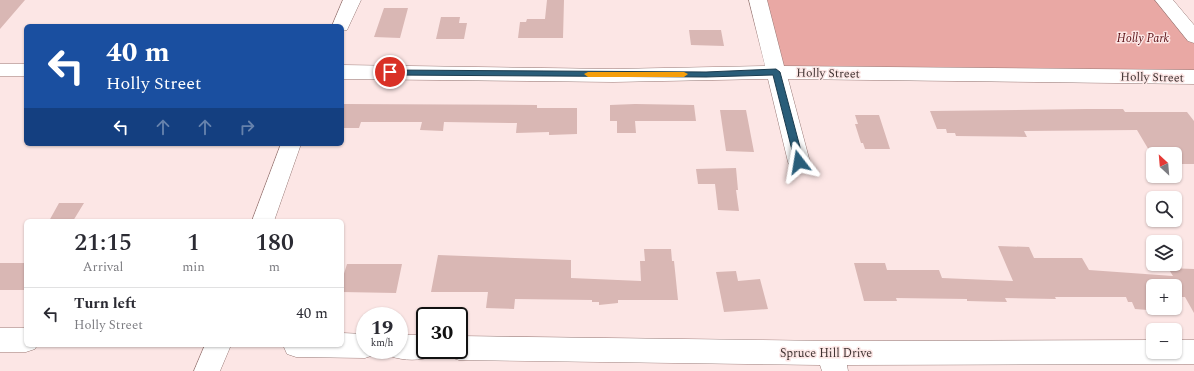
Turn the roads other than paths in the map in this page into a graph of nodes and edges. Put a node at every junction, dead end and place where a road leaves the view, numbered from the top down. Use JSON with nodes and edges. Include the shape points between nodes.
{"nodes":[{"id":1,"x":352,"y":0,"type":"edge"},
{"id":2,"x":758,"y":0,"type":"edge"},
{"id":3,"x":1164,"y":0,"type":"edge"},
{"id":4,"x":342,"y":24,"type":"edge"},
{"id":5,"x":1194,"y":37,"type":"edge"},
{"id":6,"x":0,"y":70,"type":"edge"},
{"id":7,"x":24,"y":70,"type":"edge"},
{"id":8,"x":344,"y":72,"type":"edge"},
{"id":9,"x":776,"y":72,"type":"junction"},
{"id":10,"x":1194,"y":77,"type":"edge"},
{"id":11,"x":290,"y":146,"type":"edge"},
{"id":12,"x":799,"y":162,"type":"dead end"},
{"id":13,"x":264,"y":219,"type":"edge"},
{"id":14,"x":0,"y":340,"type":"edge"},
{"id":15,"x":24,"y":340,"type":"edge"},
{"id":16,"x":344,"y":346,"type":"edge"},
{"id":17,"x":356,"y":346,"type":"edge"},
{"id":18,"x":217,"y":347,"type":"edge"},
{"id":19,"x":468,"y":348,"type":"edge"},
{"id":20,"x":1194,"y":352,"type":"edge"},
{"id":21,"x":833,"y":362,"type":"edge"},
{"id":22,"x":208,"y":371,"type":"edge"}],
"edges":[{"from":1,"to":4,"type":"street"},
{"from":2,"to":9,"type":"street"},
{"from":3,"to":5,"type":"street"},
{"from":6,"to":7,"type":"street"},
{"from":8,"to":9,"type":"street","name":"Holly Street"},
{"from":9,"to":10,"type":"street","name":"Holly Street"},
{"from":9,"to":12,"type":"street"},
{"from":11,"to":13,"type":"street"},
{"from":14,"to":15,"type":"street"},
{"from":16,"to":17,"type":"street"},
{"from":18,"to":22,"type":"street"},
{"from":19,"to":21,"type":"street","name":"Spruce Hill Drive"},
{"from":20,"to":21,"type":"street","name":"Spruce Hill Drive"}]}
